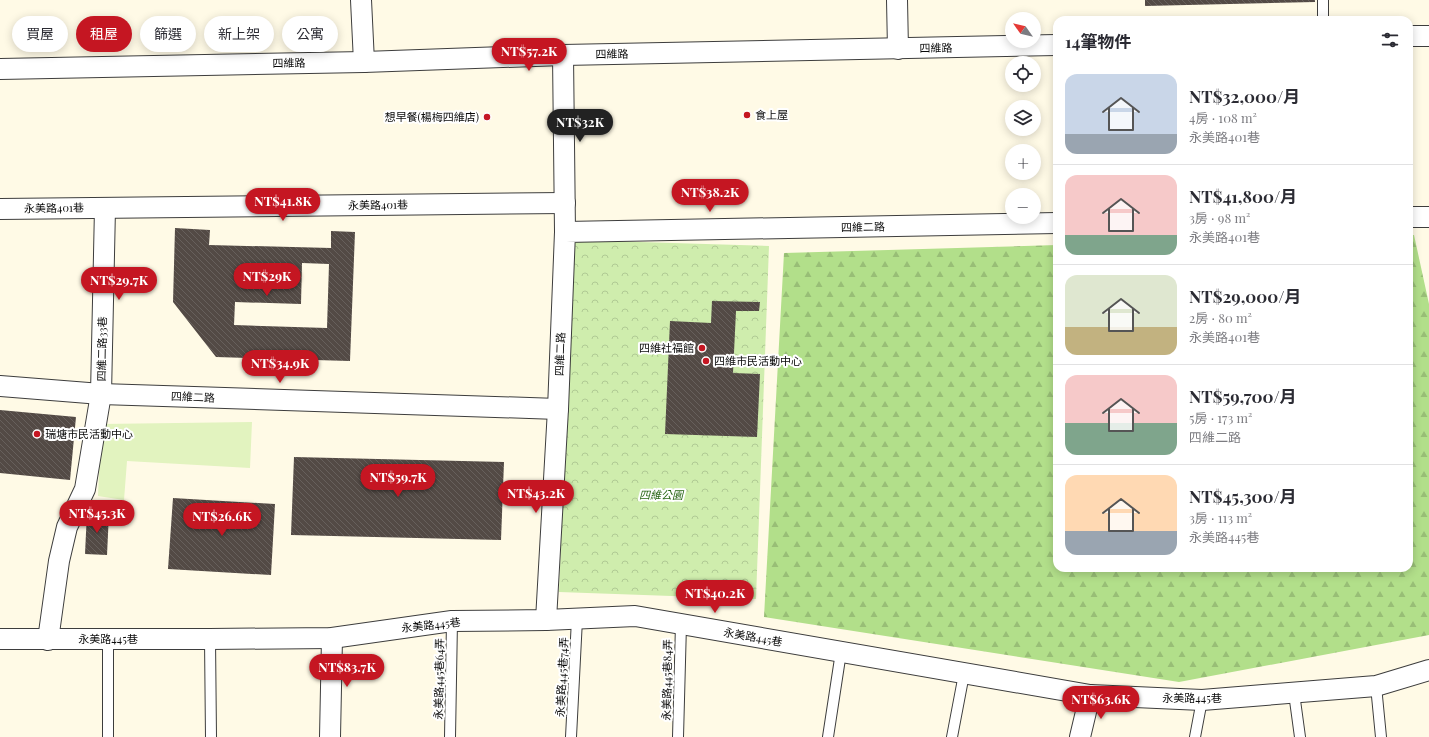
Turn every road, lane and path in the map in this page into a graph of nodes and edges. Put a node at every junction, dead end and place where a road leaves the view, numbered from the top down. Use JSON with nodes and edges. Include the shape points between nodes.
{"nodes":[{"id":1,"x":361,"y":0,"type":"edge"},
{"id":2,"x":897,"y":0,"type":"edge"},
{"id":3,"x":1323,"y":0,"type":"edge"},
{"id":4,"x":1323,"y":16,"type":"edge"},
{"id":5,"x":1413,"y":36,"type":"edge"},
{"id":6,"x":1429,"y":36,"type":"edge"},
{"id":7,"x":1053,"y":45,"type":"edge"},
{"id":8,"x":898,"y":49,"type":"junction"},
{"id":9,"x":563,"y":55,"type":"junction"},
{"id":10,"x":364,"y":62,"type":"junction"},
{"id":11,"x":0,"y":68,"type":"edge"},
{"id":12,"x":565,"y":203,"type":"junction"},
{"id":13,"x":106,"y":208,"type":"junction"},
{"id":14,"x":0,"y":209,"type":"edge"},
{"id":15,"x":1413,"y":217,"type":"edge"},
{"id":16,"x":1429,"y":217,"type":"edge"},
{"id":17,"x":1053,"y":223,"type":"edge"},
{"id":18,"x":565,"y":232,"type":"junction"},
{"id":19,"x":0,"y":386,"type":"edge"},
{"id":20,"x":101,"y":394,"type":"junction"},
{"id":21,"x":558,"y":409,"type":"junction"},
{"id":22,"x":577,"y":619,"type":"junction"},
{"id":23,"x":546,"y":620,"type":"junction"},
{"id":24,"x":452,"y":621,"type":"junction"},
{"id":25,"x":680,"y":624,"type":"junction"},
{"id":26,"x":332,"y":638,"type":"junction"},
{"id":27,"x":0,"y":639,"type":"edge"},
{"id":28,"x":108,"y":639,"type":"junction"},
{"id":29,"x":48,"y":640,"type":"junction"},
{"id":30,"x":210,"y":640,"type":"junction"},
{"id":31,"x":840,"y":652,"type":"junction"},
{"id":32,"x":1429,"y":670,"type":"edge"},
{"id":33,"x":964,"y":674,"type":"junction"},
{"id":34,"x":1376,"y":686,"type":"junction"},
{"id":35,"x":1294,"y":692,"type":"junction"},
{"id":36,"x":1090,"y":695,"type":"junction"},
{"id":37,"x":1202,"y":700,"type":"junction"},
{"id":38,"x":108,"y":737,"type":"edge"},
{"id":39,"x":211,"y":737,"type":"edge"},
{"id":40,"x":330,"y":737,"type":"edge"},
{"id":41,"x":450,"y":737,"type":"edge"},
{"id":42,"x":571,"y":737,"type":"edge"},
{"id":43,"x":678,"y":737,"type":"edge"},
{"id":44,"x":828,"y":737,"type":"edge"},
{"id":45,"x":952,"y":737,"type":"edge"},
{"id":46,"x":1080,"y":737,"type":"edge"},
{"id":47,"x":1196,"y":737,"type":"edge"},
{"id":48,"x":1300,"y":737,"type":"edge"},
{"id":49,"x":1381,"y":737,"type":"edge"}],
"edges":[{"from":1,"to":10,"type":"street"},
{"from":2,"to":8,"type":"street"},
{"from":3,"to":4,"type":"lane"},
{"from":5,"to":6,"type":"street"},
{"from":7,"to":8,"type":"street","name":"四維路"},
{"from":8,"to":9,"type":"street","name":"四維路"},
{"from":9,"to":10,"type":"street","name":"四維路"},
{"from":9,"to":12,"type":"street"},
{"from":10,"to":11,"type":"street","name":"四維路"},
{"from":12,"to":13,"type":"street","name":"永美路401巷"},
{"from":12,"to":18,"type":"street"},
{"from":13,"to":14,"type":"street","name":"永美路401巷"},
{"from":13,"to":20,"type":"street","name":"四維二路33巷"},
{"from":15,"to":16,"type":"street"},
{"from":17,"to":18,"type":"street","name":"四維二路"},
{"from":18,"to":21,"type":"street","name":"四維二路"},
{"from":19,"to":20,"type":"street","name":"四維二路"},
{"from":20,"to":21,"type":"street","name":"四維二路"},
{"from":20,"to":29,"type":"street","name":"四維二路33巷","via":[[85,489],[67,527],[59,560]]},
{"from":21,"to":23,"type":"street"},
{"from":22,"to":23,"type":"street","name":"永美路445巷"},
{"from":22,"to":25,"type":"street","name":"永美路445巷","via":[[634,616]]},
{"from":22,"to":42,"type":"lane","name":"永美路445巷74弄"},
{"from":23,"to":24,"type":"street","name":"永美路445巷"},
{"from":24,"to":26,"type":"street","name":"永美路445巷"},
{"from":24,"to":41,"type":"lane","name":"永美路445巷64弄"},
{"from":25,"to":31,"type":"street","name":"永美路445巷"},
{"from":25,"to":43,"type":"lane","name":"永美路445巷84弄"},
{"from":26,"to":30,"type":"street","name":"永美路445巷"},
{"from":26,"to":40,"type":"street"},
{"from":27,"to":29,"type":"street","name":"永美路445巷"},
{"from":28,"to":29,"type":"street","name":"永美路445巷"},
{"from":28,"to":30,"type":"street","name":"永美路445巷"},
{"from":28,"to":38,"type":"lane"},
{"from":30,"to":39,"type":"lane"},
{"from":31,"to":33,"type":"street","name":"永美路445巷"},
{"from":31,"to":44,"type":"lane"},
{"from":32,"to":34,"type":"street","name":"永美路445巷"},
{"from":33,"to":36,"type":"street","name":"永美路445巷"},
{"from":33,"to":45,"type":"lane"},
{"from":34,"to":35,"type":"street","name":"永美路445巷"},
{"from":34,"to":49,"type":"lane"},
{"from":35,"to":37,"type":"street","name":"永美路445巷"},
{"from":35,"to":48,"type":"lane"},
{"from":36,"to":37,"type":"street","name":"永美路445巷"},
{"from":36,"to":46,"type":"street"},
{"from":37,"to":47,"type":"lane"}]}
